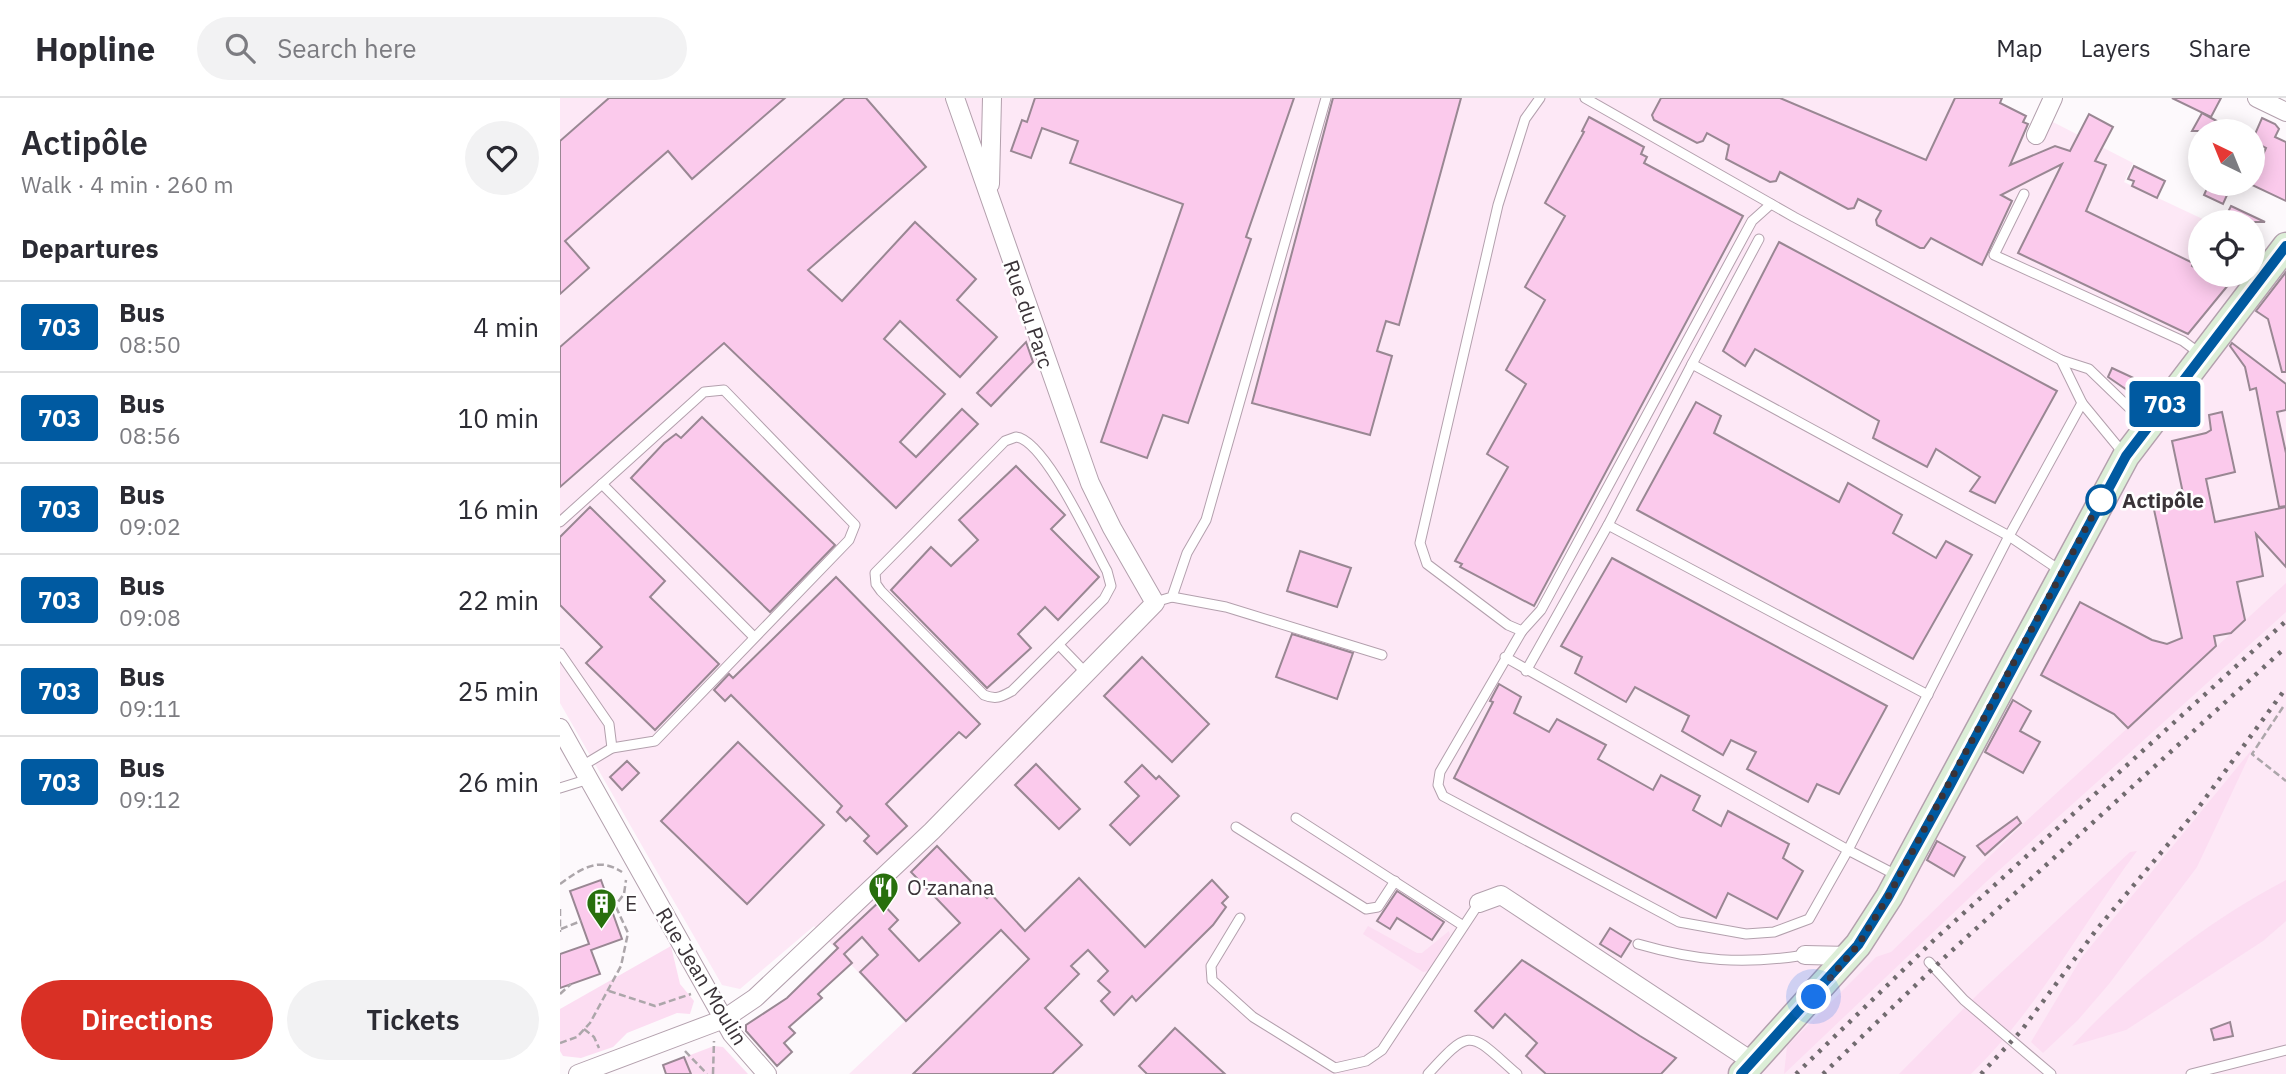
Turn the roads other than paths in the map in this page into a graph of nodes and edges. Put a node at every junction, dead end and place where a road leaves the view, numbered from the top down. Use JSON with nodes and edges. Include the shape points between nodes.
{"nodes":[{"id":1,"x":955,"y":98,"type":"edge"},
{"id":2,"x":992,"y":98,"type":"edge"},
{"id":3,"x":1326,"y":98,"type":"edge"},
{"id":4,"x":1540,"y":98,"type":"edge"},
{"id":5,"x":1585,"y":98,"type":"edge"},
{"id":6,"x":2053,"y":98,"type":"edge"},
{"id":7,"x":2257,"y":98,"type":"edge"},
{"id":8,"x":2286,"y":112,"type":"edge"},
{"id":9,"x":2036,"y":135,"type":"dead end"},
{"id":10,"x":2024,"y":194,"type":"dead end"},
{"id":11,"x":990,"y":195,"type":"junction"},
{"id":12,"x":1771,"y":204,"type":"junction"},
{"id":13,"x":1759,"y":239,"type":"dead end"},
{"id":14,"x":2286,"y":246,"type":"edge"},
{"id":15,"x":2203,"y":356,"type":"junction"},
{"id":16,"x":2061,"y":360,"type":"junction"},
{"id":17,"x":1692,"y":363,"type":"junction"},
{"id":18,"x":2082,"y":403,"type":"junction"},
{"id":19,"x":2149,"y":426,"type":"junction"},
{"id":20,"x":2126,"y":456,"type":"junction"},
{"id":21,"x":602,"y":484,"type":"junction"},
{"id":22,"x":560,"y":522,"type":"edge"},
{"id":23,"x":1608,"y":525,"type":"junction"},
{"id":24,"x":2009,"y":536,"type":"junction"},
{"id":25,"x":2062,"y":572,"type":"junction"},
{"id":26,"x":1163,"y":600,"type":"junction"},
{"id":27,"x":1522,"y":631,"type":"junction"},
{"id":28,"x":754,"y":637,"type":"junction"},
{"id":29,"x":1059,"y":645,"type":"junction"},
{"id":30,"x":560,"y":653,"type":"edge"},
{"id":31,"x":1382,"y":655,"type":"dead end"},
{"id":32,"x":1505,"y":657,"type":"junction"},
{"id":33,"x":1526,"y":671,"type":"junction"},
{"id":34,"x":1086,"y":673,"type":"junction"},
{"id":35,"x":1928,"y":695,"type":"junction"},
{"id":36,"x":560,"y":728,"type":"edge"},
{"id":37,"x":612,"y":748,"type":"junction"},
{"id":38,"x":585,"y":773,"type":"junction"},
{"id":39,"x":560,"y":788,"type":"edge"},
{"id":40,"x":1296,"y":818,"type":"dead end"},
{"id":41,"x":1236,"y":827,"type":"dead end"},
{"id":42,"x":1848,"y":850,"type":"junction"},
{"id":43,"x":1899,"y":877,"type":"junction"},
{"id":44,"x":1395,"y":881,"type":"junction"},
{"id":45,"x":1479,"y":903,"type":"joint"},
{"id":46,"x":1240,"y":918,"type":"dead end"},
{"id":47,"x":1462,"y":925,"type":"junction"},
{"id":48,"x":1638,"y":944,"type":"dead end"},
{"id":49,"x":1805,"y":955,"type":"joint"},
{"id":50,"x":1849,"y":956,"type":"junction"},
{"id":51,"x":1929,"y":962,"type":"dead end"},
{"id":52,"x":724,"y":1019,"type":"junction"},
{"id":53,"x":2286,"y":1049,"type":"edge"},
{"id":54,"x":1747,"y":1068,"type":"edge"},
{"id":55,"x":578,"y":1074,"type":"edge"},
{"id":56,"x":767,"y":1074,"type":"edge"},
{"id":57,"x":1428,"y":1074,"type":"edge"},
{"id":58,"x":1517,"y":1074,"type":"edge"},
{"id":59,"x":2051,"y":1074,"type":"edge"},
{"id":60,"x":2191,"y":1074,"type":"edge"}],
"edges":[{"from":1,"to":11,"type":"street","name":"Rue du Parc"},
{"from":2,"to":11,"type":"street"},
{"from":3,"to":26,"type":"lane","via":[[1206,520]]},
{"from":4,"to":27,"type":"lane","via":[[1525,119],[1497,205],[1420,543],[1427,564]]},
{"from":5,"to":12,"type":"lane"},
{"from":6,"to":9,"type":"street"},
{"from":7,"to":8,"type":"street"},
{"from":10,"to":15,"type":"lane","via":[[1994,255],[2183,341]]},
{"from":11,"to":26,"type":"street","name":"Rue du Parc","via":[[1066,420],[1112,528]]},
{"from":12,"to":16,"type":"lane"},
{"from":12,"to":27,"type":"lane","via":[[1752,221],[1541,610]]},
{"from":13,"to":17,"type":"lane"},
{"from":14,"to":15,"type":"street"},
{"from":15,"to":19,"type":"street"},
{"from":16,"to":18,"type":"lane"},
{"from":16,"to":19,"type":"lane","via":[[2089,369]]},
{"from":17,"to":23,"type":"lane"},
{"from":17,"to":24,"type":"lane"},
{"from":18,"to":20,"type":"lane"},
{"from":18,"to":24,"type":"lane"},
{"from":19,"to":20,"type":"street"},
{"from":20,"to":25,"type":"street"},
{"from":21,"to":22,"type":"lane"},
{"from":21,"to":28,"type":"lane"},
{"from":21,"to":28,"type":"lane","via":[[705,392],[729,393],[855,525],[849,540]]},
{"from":23,"to":33,"type":"lane"},
{"from":23,"to":35,"type":"lane"},
{"from":24,"to":25,"type":"lane"},
{"from":24,"to":35,"type":"lane"},
{"from":25,"to":43,"type":"street"},
{"from":26,"to":31,"type":"lane","via":[[1226,607]]},
{"from":26,"to":34,"type":"street"},
{"from":27,"to":32,"type":"lane"},
{"from":28,"to":37,"type":"lane","via":[[655,741]]},
{"from":29,"to":29,"type":"lane","via":[[1012,691],[991,698],[876,584],[879,568],[1005,441],[1016,437],[1036,447],[1050,467],[1111,578],[1108,594]]},
{"from":29,"to":34,"type":"lane"},
{"from":30,"to":37,"type":"lane","via":[[609,724]]},
{"from":32,"to":33,"type":"lane"},
{"from":32,"to":42,"type":"lane","via":[[1440,772],[1438,785],[1449,800],[1679,922],[1746,934],[1774,932],[1809,919]]},
{"from":33,"to":42,"type":"lane"},
{"from":34,"to":52,"type":"street","via":[[932,831],[755,998]]},
{"from":35,"to":42,"type":"lane"},
{"from":36,"to":38,"type":"street","name":"Rue Jean Moulin"},
{"from":37,"to":38,"type":"lane"},
{"from":38,"to":39,"type":"lane"},
{"from":38,"to":52,"type":"street","name":"Rue Jean Moulin"},
{"from":40,"to":44,"type":"lane"},
{"from":41,"to":44,"type":"lane","via":[[1366,909],[1378,907]]},
{"from":42,"to":43,"type":"lane"},
{"from":43,"to":50,"type":"street"},
{"from":44,"to":47,"type":"lane"},
{"from":45,"to":47,"type":"lane"},
{"from":45,"to":54,"type":"street","via":[[1501,895]]},
{"from":46,"to":47,"type":"lane","via":[[1211,966],[1212,980],[1260,1023],[1335,1068],[1366,1061],[1382,1050]]},
{"from":48,"to":49,"type":"lane","via":[[1736,962]]},
{"from":49,"to":50,"type":"street"},
{"from":50,"to":54,"type":"street"},
{"from":51,"to":59,"type":"lane","via":[[1964,1000]]},
{"from":52,"to":55,"type":"street"},
{"from":52,"to":56,"type":"street","name":"Rue Jean Moulin"},
{"from":53,"to":60,"type":"lane"},
{"from":57,"to":58,"type":"lane","via":[[1455,1044],[1468,1040],[1480,1041]]}]}
